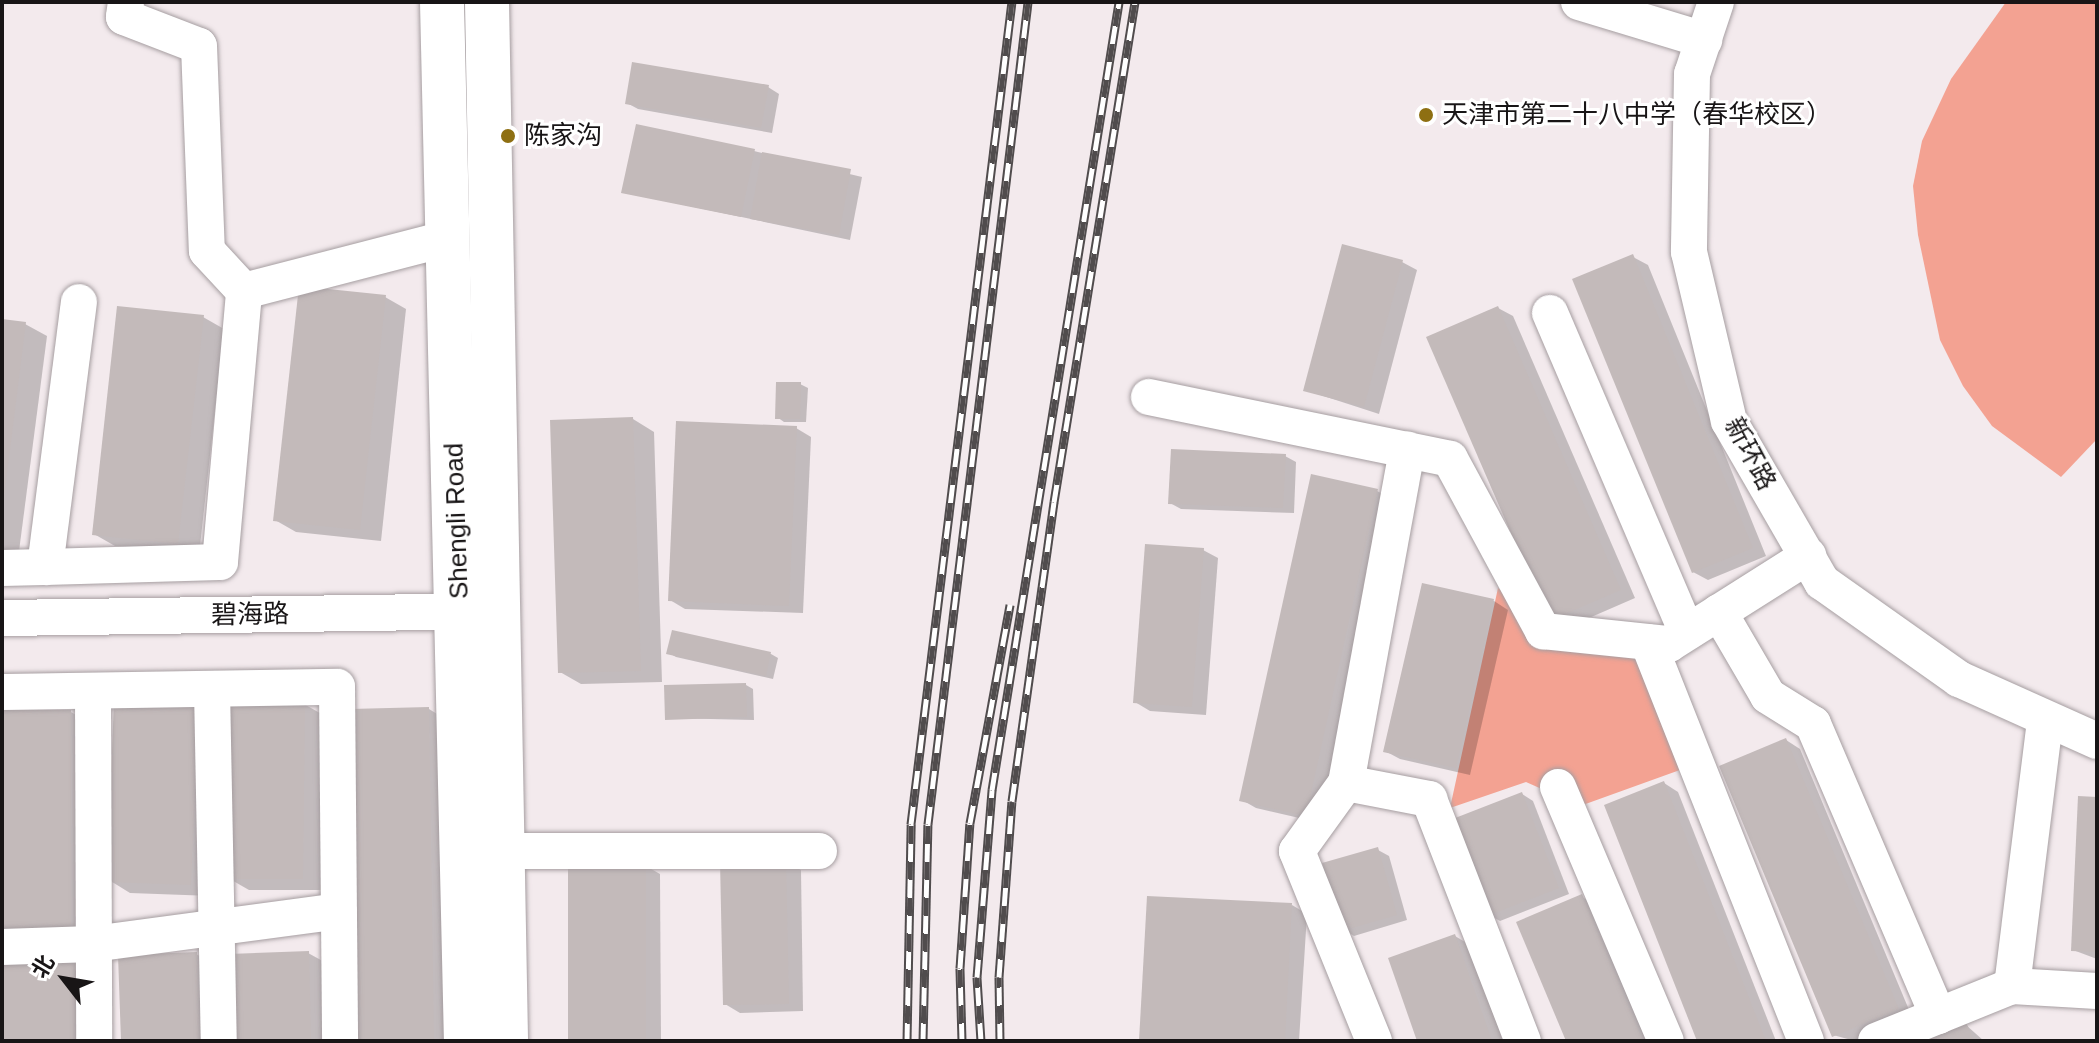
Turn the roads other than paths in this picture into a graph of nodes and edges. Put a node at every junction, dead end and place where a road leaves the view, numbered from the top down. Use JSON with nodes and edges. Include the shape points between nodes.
{"nodes":[{"id":1,"x":126,"y":2,"type":"edge"},
{"id":2,"x":442,"y":2,"type":"edge"},
{"id":3,"x":487,"y":2,"type":"edge"},
{"id":4,"x":1579,"y":2,"type":"edge"},
{"id":5,"x":1716,"y":2,"type":"edge"},
{"id":6,"x":1704,"y":40,"type":"junction"},
{"id":7,"x":449,"y":238,"type":"junction"},
{"id":8,"x":244,"y":291,"type":"junction"},
{"id":9,"x":79,"y":302,"type":"dead end"},
{"id":10,"x":1550,"y":313,"type":"dead end"},
{"id":11,"x":1149,"y":397,"type":"dead end"},
{"id":12,"x":1407,"y":450,"type":"junction"},
{"id":13,"x":1808,"y":556,"type":"junction"},
{"id":14,"x":45,"y":567,"type":"junction"},
{"id":15,"x":2,"y":568,"type":"edge"},
{"id":16,"x":479,"y":612,"type":"junction"},
{"id":17,"x":1719,"y":612,"type":"junction"},
{"id":18,"x":2,"y":618,"type":"edge"},
{"id":19,"x":1687,"y":632,"type":"junction"},
{"id":20,"x":1648,"y":642,"type":"junction"},
{"id":21,"x":212,"y":689,"type":"junction"},
{"id":22,"x":93,"y":691,"type":"junction"},
{"id":23,"x":2,"y":692,"type":"edge"},
{"id":24,"x":2045,"y":722,"type":"junction"},
{"id":25,"x":2097,"y":741,"type":"edge"},
{"id":26,"x":1346,"y":783,"type":"junction"},
{"id":27,"x":1558,"y":787,"type":"dead end"},
{"id":28,"x":501,"y":851,"type":"junction"},
{"id":29,"x":819,"y":851,"type":"dead end"},
{"id":30,"x":339,"y":911,"type":"junction"},
{"id":31,"x":217,"y":927,"type":"junction"},
{"id":32,"x":93,"y":944,"type":"junction"},
{"id":33,"x":2,"y":947,"type":"edge"},
{"id":34,"x":2012,"y":986,"type":"junction"},
{"id":35,"x":2097,"y":991,"type":"edge"},
{"id":36,"x":1938,"y":1016,"type":"junction"},
{"id":37,"x":94,"y":1041,"type":"edge"},
{"id":38,"x":219,"y":1041,"type":"edge"},
{"id":39,"x":340,"y":1041,"type":"edge"},
{"id":40,"x":466,"y":1041,"type":"edge"},
{"id":41,"x":506,"y":1041,"type":"edge"},
{"id":42,"x":1374,"y":1041,"type":"edge"},
{"id":43,"x":1523,"y":1041,"type":"edge"},
{"id":44,"x":1666,"y":1041,"type":"edge"},
{"id":45,"x":1806,"y":1041,"type":"edge"},
{"id":46,"x":1876,"y":1041,"type":"edge"}],
"edges":[{"from":1,"to":8,"type":"street","via":[[124,17],[199,46],[207,251]]},
{"from":2,"to":7,"type":"main road","name":"Shengli Road"},
{"from":3,"to":16,"type":"main road","name":"Shengli Road"},
{"from":4,"to":6,"type":"street"},
{"from":5,"to":6,"type":"street","name":"新环路"},
{"from":6,"to":13,"type":"street","name":"新环路","via":[[1692,74],[1689,252],[1729,421]]},
{"from":7,"to":8,"type":"street"},
{"from":7,"to":16,"type":"main road","name":"Shengli Road"},
{"from":8,"to":14,"type":"street","via":[[220,562]]},
{"from":9,"to":14,"type":"street"},
{"from":10,"to":19,"type":"street"},
{"from":11,"to":12,"type":"street"},
{"from":12,"to":20,"type":"street","via":[[1450,459],[1543,631]]},
{"from":12,"to":26,"type":"street"},
{"from":13,"to":17,"type":"street"},
{"from":13,"to":24,"type":"street","name":"新环路","via":[[1822,582],[1959,679]]},
{"from":14,"to":15,"type":"street"},
{"from":16,"to":18,"type":"street","name":"碧海路"},
{"from":16,"to":28,"type":"main road","name":"Shengli Road"},
{"from":16,"to":40,"type":"main road","name":"Shengli Road"},
{"from":17,"to":19,"type":"street"},
{"from":17,"to":36,"type":"street","via":[[1768,696],[1813,724]]},
{"from":19,"to":20,"type":"street","via":[[1669,644]]},
{"from":20,"to":45,"type":"street"},
{"from":21,"to":22,"type":"street"},
{"from":21,"to":30,"type":"street","via":[[337,687]]},
{"from":21,"to":31,"type":"street"},
{"from":22,"to":23,"type":"street"},
{"from":22,"to":32,"type":"street"},
{"from":24,"to":25,"type":"street","name":"新环路"},
{"from":24,"to":34,"type":"street"},
{"from":26,"to":42,"type":"street","via":[[1297,851]]},
{"from":26,"to":43,"type":"street","via":[[1429,799]]},
{"from":27,"to":44,"type":"street"},
{"from":28,"to":29,"type":"street"},
{"from":28,"to":41,"type":"main road","name":"Shengli Road"},
{"from":30,"to":31,"type":"street"},
{"from":30,"to":39,"type":"street"},
{"from":31,"to":32,"type":"street"},
{"from":31,"to":38,"type":"street"},
{"from":32,"to":33,"type":"street"},
{"from":32,"to":37,"type":"street"},
{"from":34,"to":35,"type":"street"},
{"from":34,"to":36,"type":"street"},
{"from":36,"to":46,"type":"street"}]}
